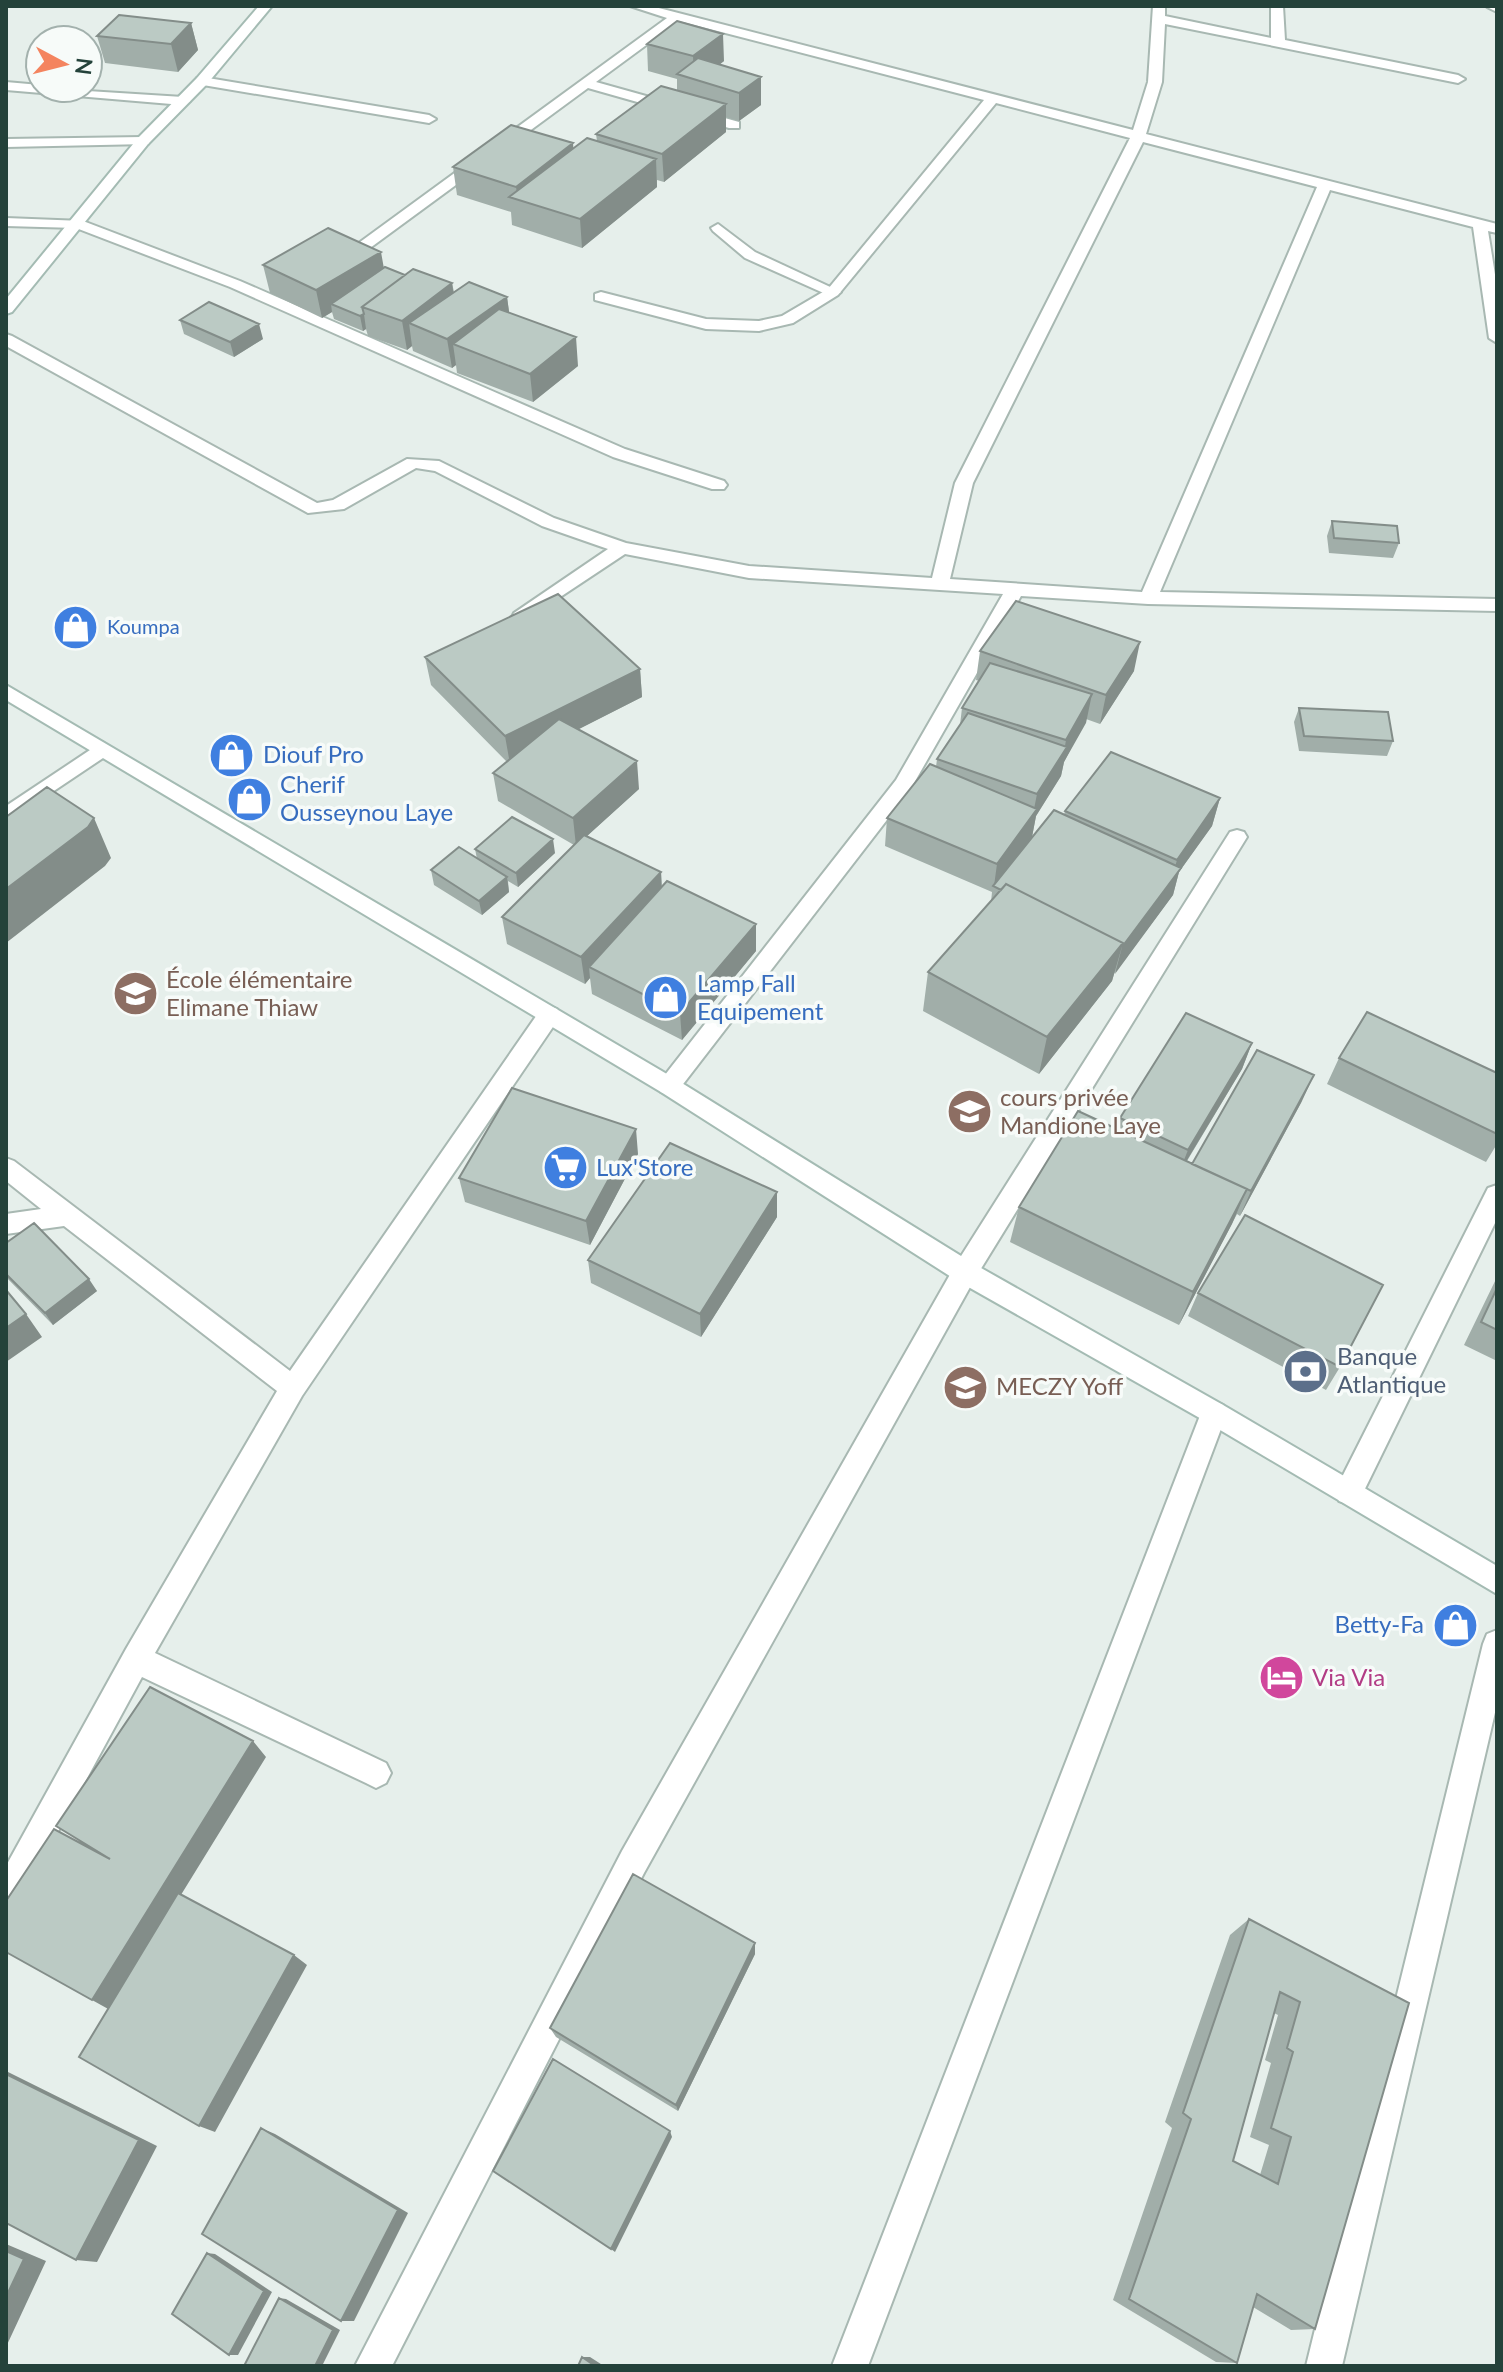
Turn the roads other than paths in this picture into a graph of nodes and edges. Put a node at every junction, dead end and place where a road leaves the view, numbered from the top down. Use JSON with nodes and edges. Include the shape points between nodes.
{"nodes":[{"id":1,"x":266,"y":6,"type":"edge"},
{"id":2,"x":636,"y":6,"type":"edge"},
{"id":3,"x":1277,"y":6,"type":"edge"},
{"id":4,"x":1159,"y":12,"type":"edge"},
{"id":5,"x":676,"y":17,"type":"junction"},
{"id":6,"x":1278,"y":43,"type":"junction"},
{"id":7,"x":1458,"y":79,"type":"dead end"},
{"id":8,"x":202,"y":81,"type":"junction"},
{"id":9,"x":586,"y":83,"type":"junction"},
{"id":10,"x":6,"y":86,"type":"edge"},
{"id":11,"x":992,"y":99,"type":"junction"},
{"id":12,"x":183,"y":101,"type":"junction"},
{"id":13,"x":429,"y":119,"type":"dead end"},
{"id":14,"x":734,"y":125,"type":"dead end"},
{"id":15,"x":1138,"y":137,"type":"junction"},
{"id":16,"x":143,"y":141,"type":"junction"},
{"id":17,"x":6,"y":143,"type":"edge"},
{"id":18,"x":1325,"y":186,"type":"junction"},
{"id":19,"x":6,"y":222,"type":"edge"},
{"id":20,"x":78,"y":224,"type":"junction"},
{"id":21,"x":1480,"y":225,"type":"junction"},
{"id":22,"x":718,"y":228,"type":"dead end"},
{"id":23,"x":1497,"y":229,"type":"edge"},
{"id":24,"x":350,"y":256,"type":"edge"},
{"id":25,"x":833,"y":292,"type":"junction"},
{"id":26,"x":601,"y":297,"type":"dead end"},
{"id":27,"x":7,"y":307,"type":"edge"},
{"id":28,"x":1497,"y":338,"type":"edge"},
{"id":29,"x":6,"y":339,"type":"edge"},
{"id":30,"x":718,"y":485,"type":"dead end"},
{"id":31,"x":622,"y":548,"type":"junction"},
{"id":32,"x":940,"y":582,"type":"junction"},
{"id":33,"x":1015,"y":590,"type":"junction"},
{"id":34,"x":1148,"y":598,"type":"junction"},
{"id":35,"x":1497,"y":605,"type":"edge"},
{"id":36,"x":500,"y":632,"type":"edge"},
{"id":37,"x":6,"y":691,"type":"edge"},
{"id":38,"x":102,"y":749,"type":"junction"},
{"id":39,"x":6,"y":816,"type":"edge"},
{"id":40,"x":1237,"y":837,"type":"dead end"},
{"id":41,"x":549,"y":1015,"type":"junction"},
{"id":42,"x":669,"y":1086,"type":"junction"},
{"id":43,"x":6,"y":1168,"type":"edge"},
{"id":44,"x":1497,"y":1195,"type":"edge"},
{"id":45,"x":69,"y":1215,"type":"junction"},
{"id":46,"x":6,"y":1224,"type":"edge"},
{"id":47,"x":965,"y":1272,"type":"junction"},
{"id":48,"x":293,"y":1388,"type":"junction"},
{"id":49,"x":1214,"y":1413,"type":"junction"},
{"id":50,"x":1349,"y":1492,"type":"junction"},
{"id":51,"x":1497,"y":1581,"type":"edge"},
{"id":52,"x":1497,"y":1644,"type":"edge"},
{"id":53,"x":136,"y":1659,"type":"junction"},
{"id":54,"x":376,"y":1773,"type":"dead end"},
{"id":55,"x":6,"y":1896,"type":"edge"},
{"id":56,"x":373,"y":2366,"type":"edge"},
{"id":57,"x":850,"y":2366,"type":"edge"},
{"id":58,"x":1324,"y":2366,"type":"edge"}],
"edges":[{"from":1,"to":8,"type":"street"},
{"from":2,"to":5,"type":"street"},
{"from":3,"to":6,"type":"street"},
{"from":4,"to":6,"type":"street"},
{"from":4,"to":15,"type":"street","via":[[1155,82]]},
{"from":5,"to":9,"type":"street"},
{"from":5,"to":11,"type":"street"},
{"from":6,"to":7,"type":"street"},
{"from":8,"to":12,"type":"street"},
{"from":8,"to":13,"type":"street"},
{"from":9,"to":14,"type":"street"},
{"from":9,"to":24,"type":"street"},
{"from":10,"to":12,"type":"street"},
{"from":11,"to":15,"type":"street"},
{"from":11,"to":25,"type":"street"},
{"from":12,"to":16,"type":"street"},
{"from":15,"to":18,"type":"street"},
{"from":15,"to":32,"type":"street","via":[[964,483]]},
{"from":16,"to":17,"type":"street"},
{"from":16,"to":20,"type":"street"},
{"from":18,"to":21,"type":"street"},
{"from":18,"to":34,"type":"street"},
{"from":19,"to":20,"type":"street"},
{"from":20,"to":27,"type":"street"},
{"from":20,"to":30,"type":"street","via":[[235,284],[619,453]]},
{"from":21,"to":23,"type":"street"},
{"from":21,"to":28,"type":"street"},
{"from":22,"to":25,"type":"street","via":[[750,255]]},
{"from":25,"to":26,"type":"street","via":[[787,320],[759,326],[706,324]]},
{"from":29,"to":31,"type":"street","via":[[306,507],[338,505],[413,463],[425,462],[548,522]]},
{"from":31,"to":32,"type":"street","via":[[749,572]]},
{"from":31,"to":36,"type":"street"},
{"from":32,"to":33,"type":"street"},
{"from":33,"to":34,"type":"street"},
{"from":33,"to":42,"type":"street","via":[[903,785]]},
{"from":34,"to":35,"type":"street"},
{"from":37,"to":38,"type":"street"},
{"from":38,"to":39,"type":"street"},
{"from":38,"to":41,"type":"street"},
{"from":40,"to":47,"type":"street"},
{"from":41,"to":42,"type":"street"},
{"from":41,"to":48,"type":"street"},
{"from":42,"to":47,"type":"street"},
{"from":43,"to":45,"type":"street"},
{"from":44,"to":50,"type":"street"},
{"from":45,"to":46,"type":"street"},
{"from":45,"to":48,"type":"street"},
{"from":47,"to":49,"type":"street"},
{"from":47,"to":56,"type":"street","via":[[633,1862]]},
{"from":48,"to":53,"type":"street"},
{"from":49,"to":50,"type":"street"},
{"from":49,"to":57,"type":"street"},
{"from":50,"to":51,"type":"street"},
{"from":52,"to":58,"type":"street"},
{"from":53,"to":54,"type":"street"},
{"from":53,"to":55,"type":"street"}]}
